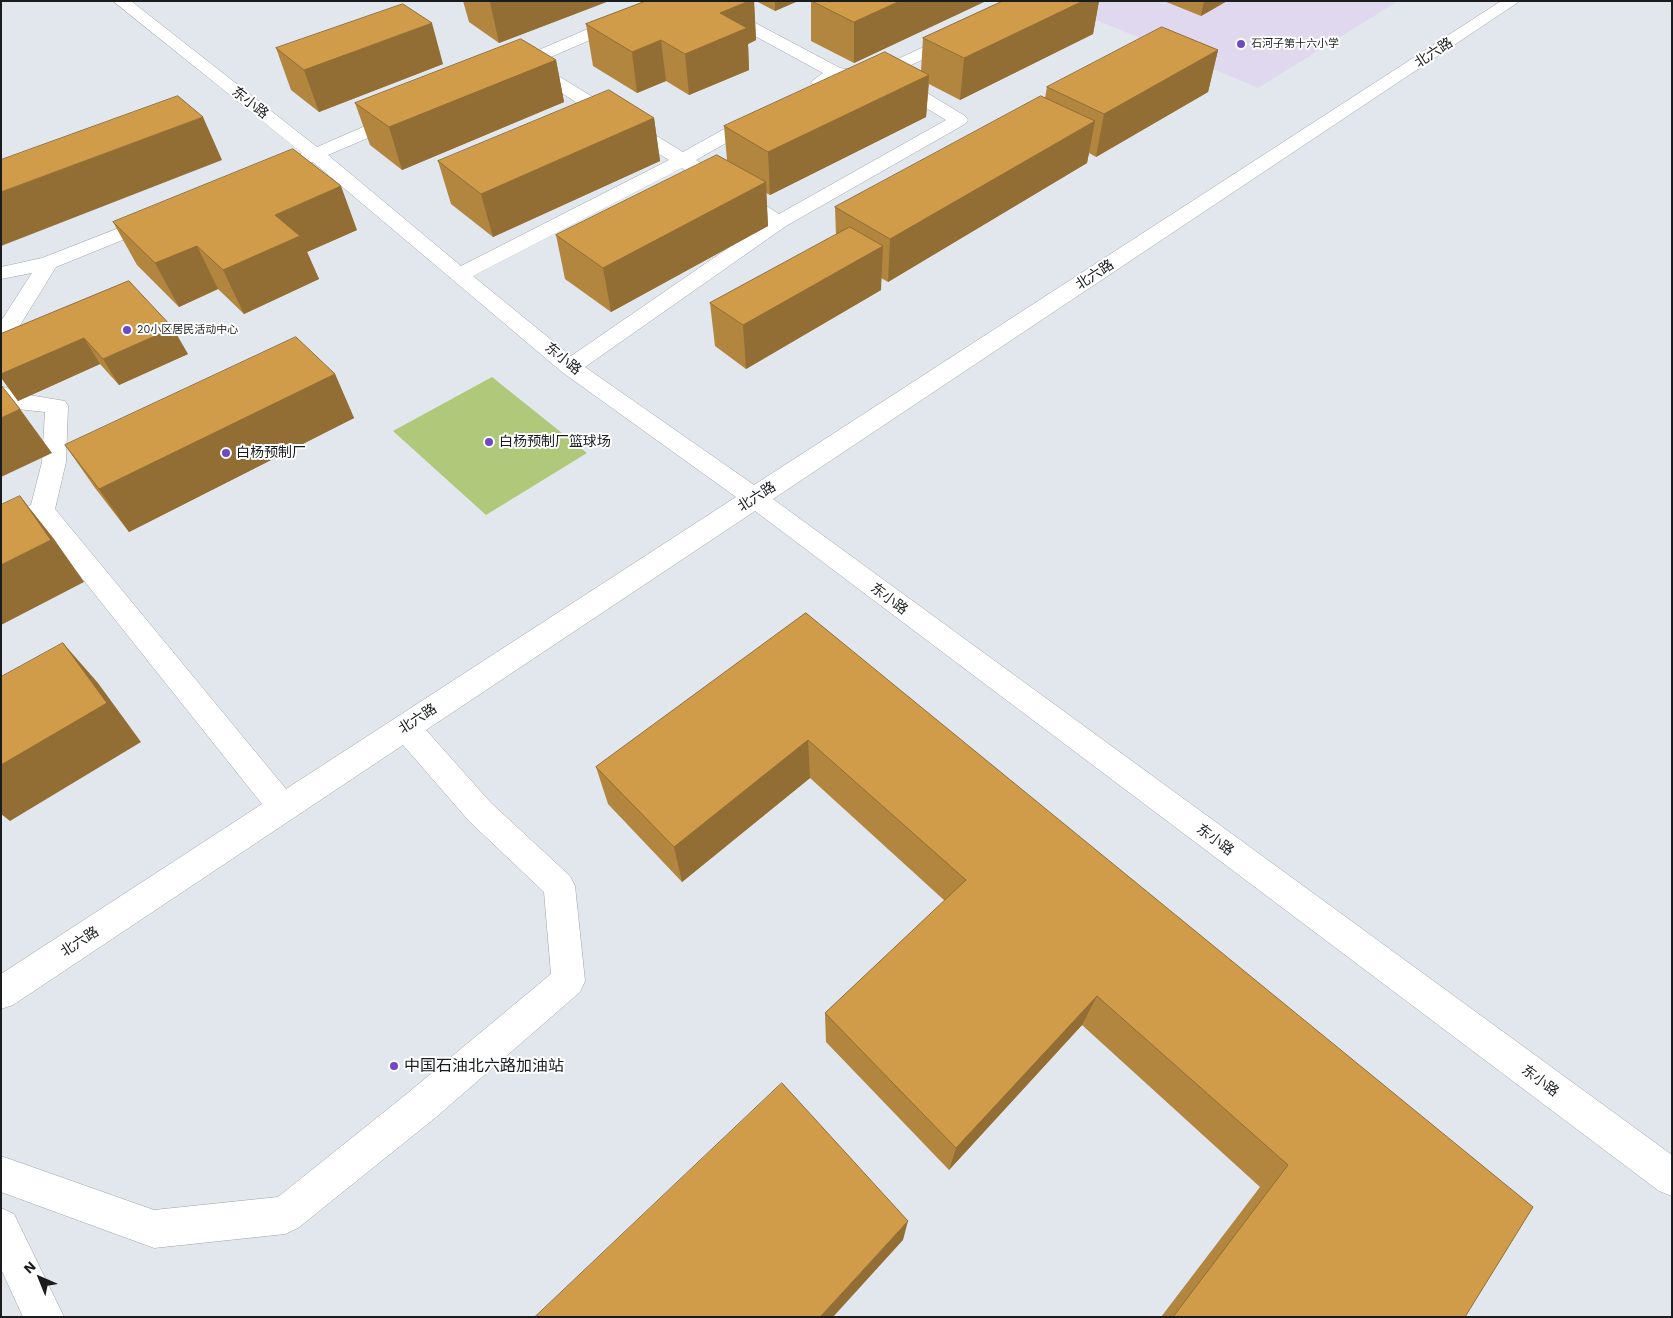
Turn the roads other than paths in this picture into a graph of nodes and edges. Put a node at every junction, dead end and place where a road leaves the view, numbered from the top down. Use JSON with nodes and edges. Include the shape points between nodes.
{"nodes":[{"id":1,"x":121,"y":1,"type":"edge"},
{"id":2,"x":667,"y":1,"type":"edge"},
{"id":3,"x":702,"y":1,"type":"edge"},
{"id":4,"x":1512,"y":1,"type":"edge"},
{"id":5,"x":974,"y":29,"type":"edge"},
{"id":6,"x":524,"y":63,"type":"junction"},
{"id":7,"x":836,"y":73,"type":"junction"},
{"id":8,"x":496,"y":75,"type":"edge"},
{"id":9,"x":871,"y":78,"type":"junction"},
{"id":10,"x":802,"y":92,"type":"edge"},
{"id":11,"x":415,"y":111,"type":"edge"},
{"id":12,"x":768,"y":112,"type":"edge"},
{"id":13,"x":611,"y":116,"type":"junction"},
{"id":14,"x":593,"y":124,"type":"edge"},
{"id":15,"x":315,"y":154,"type":"junction"},
{"id":16,"x":683,"y":160,"type":"junction"},
{"id":17,"x":288,"y":166,"type":"edge"},
{"id":18,"x":168,"y":214,"type":"edge"},
{"id":19,"x":779,"y":222,"type":"junction"},
{"id":20,"x":48,"y":263,"type":"junction"},
{"id":21,"x":1,"y":273,"type":"edge"},
{"id":22,"x":461,"y":274,"type":"junction"},
{"id":23,"x":1,"y":338,"type":"edge"},
{"id":24,"x":570,"y":367,"type":"junction"},
{"id":25,"x":1,"y":393,"type":"edge"},
{"id":26,"x":755,"y":498,"type":"junction"},
{"id":27,"x":42,"y":510,"type":"junction"},
{"id":28,"x":1,"y":530,"type":"edge"},
{"id":29,"x":406,"y":728,"type":"junction"},
{"id":30,"x":283,"y":808,"type":"junction"},
{"id":31,"x":1,"y":993,"type":"edge"},
{"id":32,"x":1,"y":1174,"type":"edge"},
{"id":33,"x":1672,"y":1178,"type":"edge"},
{"id":34,"x":1,"y":1227,"type":"edge"},
{"id":35,"x":44,"y":1317,"type":"edge"}],
"edges":[{"from":1,"to":15,"type":"street","name":"东小路"},
{"from":2,"to":6,"type":"street"},
{"from":3,"to":7,"type":"street"},
{"from":4,"to":26,"type":"street","name":"北六路"},
{"from":5,"to":9,"type":"street"},
{"from":6,"to":8,"type":"street"},
{"from":6,"to":13,"type":"street"},
{"from":7,"to":9,"type":"street"},
{"from":7,"to":10,"type":"street"},
{"from":9,"to":19,"type":"street","via":[[895,81],[959,120]]},
{"from":11,"to":15,"type":"street"},
{"from":12,"to":16,"type":"street"},
{"from":13,"to":14,"type":"street"},
{"from":13,"to":16,"type":"street"},
{"from":15,"to":17,"type":"street"},
{"from":15,"to":22,"type":"street","name":"东小路"},
{"from":16,"to":19,"type":"street"},
{"from":16,"to":22,"type":"street"},
{"from":18,"to":20,"type":"street"},
{"from":19,"to":24,"type":"street"},
{"from":20,"to":21,"type":"street"},
{"from":20,"to":23,"type":"street"},
{"from":22,"to":24,"type":"street","name":"东小路"},
{"from":24,"to":26,"type":"street","name":"东小路"},
{"from":25,"to":27,"type":"street","via":[[18,400],[57,406],[54,462]]},
{"from":26,"to":29,"type":"street","name":"北六路"},
{"from":26,"to":33,"type":"street","name":"东小路"},
{"from":27,"to":28,"type":"street"},
{"from":27,"to":30,"type":"street"},
{"from":29,"to":30,"type":"street","name":"北六路"},
{"from":29,"to":32,"type":"street","via":[[480,812],[559,886],[568,981],[422,1106],[285,1215],[154,1229]]},
{"from":30,"to":31,"type":"street","name":"北六路"},
{"from":34,"to":35,"type":"street"}]}
